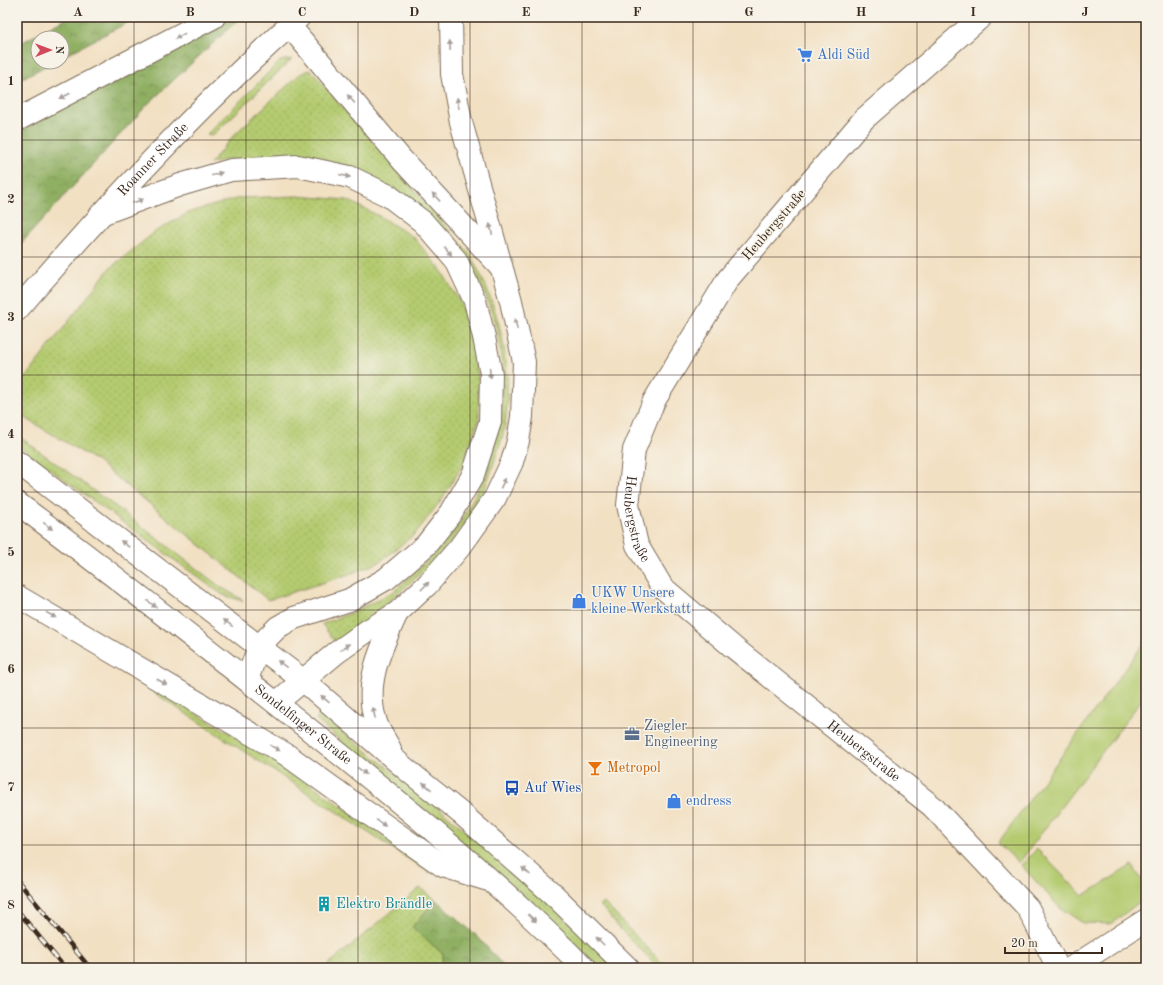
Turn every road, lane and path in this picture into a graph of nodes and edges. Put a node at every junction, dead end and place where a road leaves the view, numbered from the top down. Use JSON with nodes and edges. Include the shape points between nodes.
{"nodes":[{"id":1,"x":214,"y":17,"type":"edge"},
{"id":2,"x":451,"y":17,"type":"edge"},
{"id":3,"x":981,"y":17,"type":"edge"},
{"id":4,"x":294,"y":21,"type":"edge"},
{"id":5,"x":17,"y":120,"type":"edge"},
{"id":6,"x":101,"y":214,"type":"junction"},
{"id":7,"x":500,"y":267,"type":"junction"},
{"id":8,"x":17,"y":310,"type":"edge"},
{"id":9,"x":17,"y":462,"type":"edge"},
{"id":10,"x":17,"y":503,"type":"edge"},
{"id":11,"x":17,"y":596,"type":"edge"},
{"id":12,"x":396,"y":613,"type":"junction"},
{"id":13,"x":259,"y":646,"type":"junction"},
{"id":14,"x":247,"y":680,"type":"junction"},
{"id":15,"x":304,"y":681,"type":"junction"},
{"id":16,"x":276,"y":703,"type":"junction"},
{"id":17,"x":407,"y":770,"type":"junction"},
{"id":18,"x":493,"y":882,"type":"junction"},
{"id":19,"x":1146,"y":920,"type":"edge"},
{"id":20,"x":580,"y":964,"type":"edge"},
{"id":21,"x":628,"y":968,"type":"edge"},
{"id":22,"x":1058,"y":968,"type":"edge"},
{"id":23,"x":1071,"y":968,"type":"edge"}],
"edges":[{"from":1,"to":5,"type":"main road","one_way":true},
{"from":7,"to":2,"type":"main road","one_way":true,"via":[[461,122],[452,74]]},
{"from":3,"to":22,"type":"main road","name":"Heubergstraße","via":[[864,119],[728,279],[654,400],[634,450],[628,506],[637,545],[662,587],[932,806],[1028,908]]},
{"from":4,"to":6,"type":"main road","name":"Roanner Straße","via":[[221,88]]},
{"from":7,"to":4,"type":"main road","one_way":true,"via":[[402,160]]},
{"from":6,"to":8,"type":"main road","name":"Roanner Straße"},
{"from":6,"to":13,"type":"main road","one_way":true,"via":[[231,170],[298,166],[350,178],[389,196],[423,222],[456,260],[475,301],[491,374],[490,422],[473,474],[451,513],[426,545],[386,580],[349,600],[294,618],[278,627]]},
{"from":12,"to":7,"type":"main road","one_way":true,"via":[[443,567],[477,524],[495,498],[512,462],[522,418],[524,362],[511,301]]},
{"from":13,"to":9,"type":"main road","one_way":true},
{"from":10,"to":14,"type":"main road","name":"Sondelfinger Straße","one_way":true,"via":[[128,585]]},
{"from":11,"to":18,"type":"main road","one_way":true,"via":[[287,755],[443,866]]},
{"from":15,"to":12,"type":"main road","one_way":true,"via":[[342,648]]},
{"from":17,"to":12,"type":"main road","one_way":true,"via":[[391,751],[377,725],[373,705],[372,678],[378,655]]},
{"from":13,"to":14,"type":"main road"},
{"from":15,"to":13,"type":"main road","one_way":true},
{"from":14,"to":16,"type":"main road","name":"Sondelfinger Straße"},
{"from":15,"to":16,"type":"main road"},
{"from":17,"to":15,"type":"main road","one_way":true},
{"from":16,"to":18,"type":"main road","name":"Sondelfinger Straße","one_way":true,"via":[[395,797]]},
{"from":21,"to":17,"type":"main road","one_way":true,"via":[[555,896],[463,815]]},
{"from":18,"to":20,"type":"main road","name":"Sondelfinger Straße","one_way":true},
{"from":19,"to":23,"type":"main road"}]}
